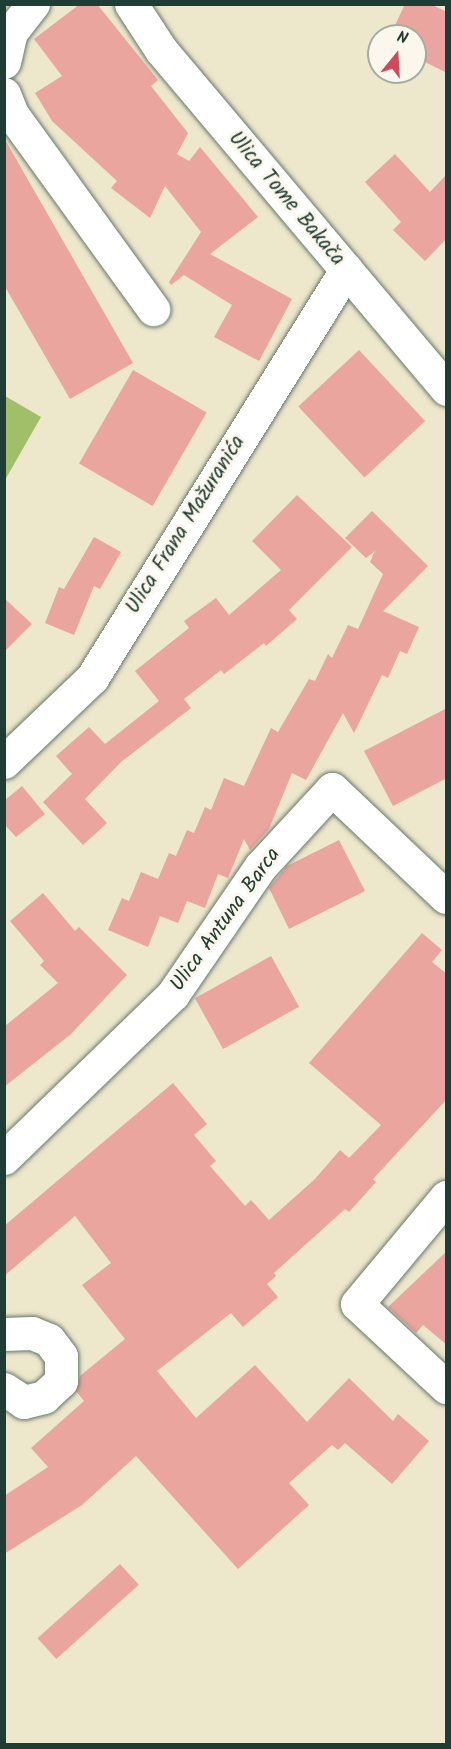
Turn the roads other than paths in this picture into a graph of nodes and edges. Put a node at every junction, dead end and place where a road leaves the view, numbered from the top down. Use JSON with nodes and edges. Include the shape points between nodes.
{"nodes":[{"id":1,"x":33,"y":4,"type":"edge"},
{"id":2,"x":131,"y":4,"type":"edge"},
{"id":3,"x":4,"y":62,"type":"edge"},
{"id":4,"x":4,"y":94,"type":"edge"},
{"id":5,"x":346,"y":270,"type":"junction"},
{"id":6,"x":153,"y":309,"type":"dead end"},
{"id":7,"x":447,"y":389,"type":"edge"},
{"id":8,"x":4,"y":762,"type":"edge"},
{"id":9,"x":447,"y":897,"type":"edge"},
{"id":10,"x":4,"y":1158,"type":"edge"},
{"id":11,"x":447,"y":1197,"type":"edge"},
{"id":12,"x":4,"y":1334,"type":"edge"},
{"id":13,"x":447,"y":1388,"type":"edge"},
{"id":14,"x":4,"y":1389,"type":"edge"}],
"edges":[{"from":1,"to":3,"type":"street","via":[[11,32]]},
{"from":2,"to":5,"type":"street","name":"Ulica Tome Bakača","via":[[161,50]]},
{"from":4,"to":6,"type":"street","via":[[12,114]]},
{"from":5,"to":7,"type":"street","name":"Ulica Tome Bakača"},
{"from":5,"to":8,"type":"street","name":"Ulica Frana Mažuranića","via":[[92,678]]},
{"from":9,"to":10,"type":"street","name":"Ulica Antuna Barca","via":[[332,789],[260,867],[173,994]]},
{"from":11,"to":13,"type":"street","via":[[357,1304]]},
{"from":12,"to":14,"type":"street","via":[[32,1333],[49,1340],[61,1356],[61,1381],[44,1397],[24,1402]]}]}
